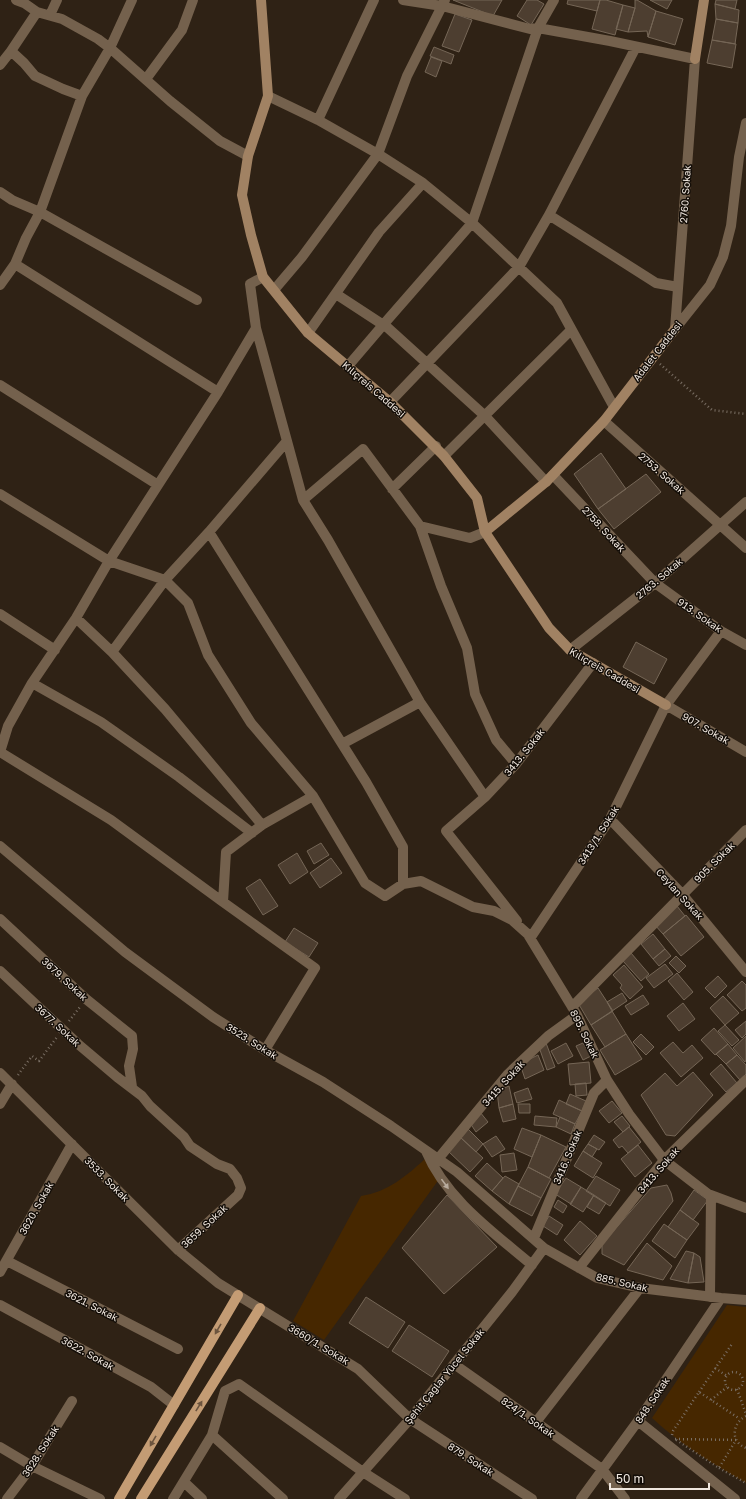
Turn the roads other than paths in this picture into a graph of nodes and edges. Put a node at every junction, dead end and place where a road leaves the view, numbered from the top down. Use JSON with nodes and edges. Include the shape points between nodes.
{"nodes":[{"id":1,"x":16,"y":0,"type":"edge"},
{"id":2,"x":57,"y":0,"type":"edge"},
{"id":3,"x":132,"y":0,"type":"edge"},
{"id":4,"x":193,"y":0,"type":"edge"},
{"id":5,"x":261,"y":0,"type":"edge"},
{"id":6,"x":374,"y":0,"type":"edge"},
{"id":7,"x":403,"y":0,"type":"edge"},
{"id":8,"x":554,"y":0,"type":"edge"},
{"id":9,"x":704,"y":0,"type":"edge"},
{"id":10,"x":443,"y":3,"type":"edge"},
{"id":11,"x":38,"y":12,"type":"junction"},
{"id":12,"x":50,"y":15,"type":"junction"},
{"id":13,"x":538,"y":28,"type":"junction"},
{"id":14,"x":636,"y":47,"type":"junction"},
{"id":15,"x":110,"y":48,"type":"junction"},
{"id":16,"x":11,"y":51,"type":"junction"},
{"id":17,"x":695,"y":59,"type":"junction"},
{"id":18,"x":0,"y":65,"type":"edge"},
{"id":19,"x":146,"y":79,"type":"junction"},
{"id":20,"x":82,"y":96,"type":"junction"},
{"id":21,"x":268,"y":96,"type":"junction"},
{"id":22,"x":318,"y":120,"type":"junction"},
{"id":23,"x":746,"y":123,"type":"edge"},
{"id":24,"x":378,"y":154,"type":"junction"},
{"id":25,"x":248,"y":156,"type":"junction"},
{"id":26,"x":742,"y":160,"type":"edge"},
{"id":27,"x":423,"y":183,"type":"junction"},
{"id":28,"x":0,"y":192,"type":"edge"},
{"id":29,"x":40,"y":212,"type":"junction"},
{"id":30,"x":549,"y":215,"type":"junction"},
{"id":31,"x":472,"y":223,"type":"junction"},
{"id":32,"x":15,"y":264,"type":"junction"},
{"id":33,"x":519,"y":267,"type":"junction"},
{"id":34,"x":263,"y":277,"type":"junction"},
{"id":35,"x":0,"y":285,"type":"edge"},
{"id":36,"x":678,"y":287,"type":"junction"},
{"id":37,"x":274,"y":290,"type":"junction"},
{"id":38,"x":336,"y":294,"type":"junction"},
{"id":39,"x":197,"y":300,"type":"dead end"},
{"id":40,"x":383,"y":325,"type":"junction"},
{"id":41,"x":256,"y":328,"type":"junction"},
{"id":42,"x":674,"y":329,"type":"junction"},
{"id":43,"x":571,"y":330,"type":"junction"},
{"id":44,"x":308,"y":333,"type":"junction"},
{"id":45,"x":427,"y":364,"type":"junction"},
{"id":46,"x":348,"y":366,"type":"junction"},
{"id":47,"x":0,"y":385,"type":"edge"},
{"id":48,"x":218,"y":392,"type":"junction"},
{"id":49,"x":390,"y":402,"type":"junction"},
{"id":50,"x":614,"y":407,"type":"junction"},
{"id":51,"x":485,"y":416,"type":"junction"},
{"id":52,"x":604,"y":421,"type":"junction"},
{"id":53,"x":287,"y":441,"type":"junction"},
{"id":54,"x":436,"y":446,"type":"junction"},
{"id":55,"x":444,"y":456,"type":"junction"},
{"id":56,"x":549,"y":479,"type":"junction"},
{"id":57,"x":158,"y":485,"type":"junction"},
{"id":58,"x":392,"y":489,"type":"junction"},
{"id":59,"x":0,"y":494,"type":"edge"},
{"id":60,"x":303,"y":500,"type":"junction"},
{"id":61,"x":746,"y":502,"type":"edge"},
{"id":62,"x":720,"y":525,"type":"junction"},
{"id":63,"x":420,"y":526,"type":"junction"},
{"id":64,"x":209,"y":532,"type":"junction"},
{"id":65,"x":485,"y":532,"type":"junction"},
{"id":66,"x":746,"y":548,"type":"edge"},
{"id":67,"x":109,"y":562,"type":"junction"},
{"id":68,"x":165,"y":580,"type":"junction"},
{"id":69,"x":655,"y":583,"type":"junction"},
{"id":70,"x":0,"y":614,"type":"edge"},
{"id":71,"x":76,"y":618,"type":"junction"},
{"id":72,"x":721,"y":631,"type":"junction"},
{"id":73,"x":746,"y":645,"type":"edge"},
{"id":74,"x":55,"y":650,"type":"junction"},
{"id":75,"x":570,"y":650,"type":"junction"},
{"id":76,"x":112,"y":652,"type":"junction"},
{"id":77,"x":593,"y":663,"type":"junction"},
{"id":78,"x":32,"y":683,"type":"junction"},
{"id":79,"x":420,"y":702,"type":"junction"},
{"id":80,"x":666,"y":705,"type":"junction"},
{"id":81,"x":4,"y":724,"type":"edge"},
{"id":82,"x":342,"y":744,"type":"junction"},
{"id":83,"x":0,"y":752,"type":"edge"},
{"id":84,"x":746,"y":752,"type":"edge"},
{"id":85,"x":516,"y":764,"type":"junction"},
{"id":86,"x":313,"y":796,"type":"junction"},
{"id":87,"x":485,"y":797,"type":"junction"},
{"id":88,"x":610,"y":819,"type":"junction"},
{"id":89,"x":262,"y":825,"type":"junction"},
{"id":90,"x":746,"y":830,"type":"edge"},
{"id":91,"x":446,"y":832,"type":"joint"},
{"id":92,"x":252,"y":833,"type":"junction"},
{"id":93,"x":1,"y":849,"type":"edge"},
{"id":94,"x":403,"y":884,"type":"junction"},
{"id":95,"x":682,"y":894,"type":"junction"},
{"id":96,"x":223,"y":902,"type":"junction"},
{"id":97,"x":0,"y":919,"type":"edge"},
{"id":98,"x":530,"y":937,"type":"junction"},
{"id":99,"x":745,"y":970,"type":"edge"},
{"id":100,"x":0,"y":971,"type":"edge"},
{"id":101,"x":575,"y":1011,"type":"junction"},
{"id":102,"x":265,"y":1050,"type":"junction"},
{"id":103,"x":0,"y":1073,"type":"edge"},
{"id":104,"x":606,"y":1080,"type":"junction"},
{"id":105,"x":746,"y":1080,"type":"edge"},
{"id":106,"x":12,"y":1084,"type":"junction"},
{"id":107,"x":132,"y":1087,"type":"junction"},
{"id":108,"x":0,"y":1104,"type":"edge"},
{"id":109,"x":72,"y":1144,"type":"junction"},
{"id":110,"x":426,"y":1151,"type":"junction"},
{"id":111,"x":438,"y":1159,"type":"junction"},
{"id":112,"x":664,"y":1160,"type":"junction"},
{"id":113,"x":711,"y":1196,"type":"junction"},
{"id":114,"x":746,"y":1208,"type":"edge"},
{"id":115,"x":515,"y":1222,"type":"joint"},
{"id":116,"x":534,"y":1238,"type":"junction"},
{"id":117,"x":544,"y":1248,"type":"junction"},
{"id":118,"x":178,"y":1250,"type":"junction"},
{"id":119,"x":7,"y":1261,"type":"junction"},
{"id":120,"x":532,"y":1265,"type":"junction"},
{"id":121,"x":579,"y":1268,"type":"junction"},
{"id":122,"x":0,"y":1272,"type":"edge"},
{"id":123,"x":218,"y":1283,"type":"joint"},
{"id":124,"x":640,"y":1288,"type":"junction"},
{"id":125,"x":238,"y":1295,"type":"junction"},
{"id":126,"x":710,"y":1297,"type":"junction"},
{"id":127,"x":721,"y":1298,"type":"junction"},
{"id":128,"x":746,"y":1300,"type":"edge"},
{"id":129,"x":0,"y":1305,"type":"edge"},
{"id":130,"x":260,"y":1308,"type":"junction"},
{"id":131,"x":178,"y":1349,"type":"dead end"},
{"id":132,"x":454,"y":1364,"type":"junction"},
{"id":133,"x":72,"y":1401,"type":"dead end"},
{"id":134,"x":174,"y":1405,"type":"junction"},
{"id":135,"x":410,"y":1419,"type":"junction"},
{"id":136,"x":638,"y":1421,"type":"junction"},
{"id":137,"x":536,"y":1422,"type":"junction"},
{"id":138,"x":212,"y":1435,"type":"junction"},
{"id":139,"x":0,"y":1447,"type":"edge"},
{"id":140,"x":32,"y":1466,"type":"junction"},
{"id":141,"x":602,"y":1469,"type":"junction"},
{"id":142,"x":363,"y":1472,"type":"junction"},
{"id":143,"x":184,"y":1482,"type":"junction"},
{"id":144,"x":729,"y":1497,"type":"edge"},
{"id":145,"x":7,"y":1499,"type":"edge"},
{"id":146,"x":100,"y":1499,"type":"edge"},
{"id":147,"x":120,"y":1499,"type":"edge"},
{"id":148,"x":141,"y":1499,"type":"edge"},
{"id":149,"x":174,"y":1499,"type":"edge"},
{"id":150,"x":202,"y":1499,"type":"edge"},
{"id":151,"x":283,"y":1499,"type":"edge"},
{"id":152,"x":338,"y":1499,"type":"edge"},
{"id":153,"x":405,"y":1499,"type":"edge"},
{"id":154,"x":532,"y":1499,"type":"edge"},
{"id":155,"x":581,"y":1499,"type":"edge"},
{"id":156,"x":625,"y":1499,"type":"edge"}],
"edges":[{"from":1,"to":11,"type":"street"},
{"from":2,"to":12,"type":"street"},
{"from":3,"to":15,"type":"street"},
{"from":4,"to":19,"type":"street","via":[[182,30]]},
{"from":5,"to":21,"type":"street","name":"Kılıçreis Caddesi"},
{"from":6,"to":22,"type":"street"},
{"from":7,"to":10,"type":"street"},
{"from":8,"to":13,"type":"street"},
{"from":9,"to":17,"type":"street"},
{"from":10,"to":13,"type":"street","via":[[530,29]]},
{"from":10,"to":24,"type":"street","via":[[408,76]]},
{"from":11,"to":12,"type":"street"},
{"from":11,"to":16,"type":"street"},
{"from":12,"to":15,"type":"street","via":[[62,19]]},
{"from":13,"to":14,"type":"street"},
{"from":13,"to":31,"type":"street"},
{"from":14,"to":17,"type":"street"},
{"from":14,"to":30,"type":"street"},
{"from":15,"to":19,"type":"street"},
{"from":15,"to":20,"type":"street"},
{"from":16,"to":18,"type":"street"},
{"from":16,"to":20,"type":"street","via":[[35,76]]},
{"from":17,"to":36,"type":"street","name":"2760. Sokak"},
{"from":19,"to":25,"type":"street","via":[[220,142]]},
{"from":20,"to":29,"type":"street"},
{"from":21,"to":22,"type":"street"},
{"from":21,"to":25,"type":"street","name":"Kılıçreis Caddesi"},
{"from":22,"to":24,"type":"street"},
{"from":23,"to":26,"type":"street","name":"Adalet Caddesi"},
{"from":24,"to":27,"type":"street"},
{"from":24,"to":37,"type":"street","via":[[302,257]]},
{"from":25,"to":34,"type":"street","name":"Kılıçreis Caddesi","via":[[242,195]]},
{"from":26,"to":42,"type":"street","name":"Adalet Caddesi","via":[[723,257],[710,285]]},
{"from":27,"to":31,"type":"street"},
{"from":27,"to":38,"type":"street","via":[[379,232]]},
{"from":28,"to":29,"type":"street"},
{"from":29,"to":32,"type":"street"},
{"from":29,"to":39,"type":"street"},
{"from":30,"to":33,"type":"street"},
{"from":30,"to":36,"type":"street","via":[[656,284]]},
{"from":31,"to":33,"type":"street"},
{"from":31,"to":40,"type":"street"},
{"from":32,"to":35,"type":"street"},
{"from":32,"to":48,"type":"street"},
{"from":33,"to":43,"type":"street","via":[[557,303]]},
{"from":33,"to":45,"type":"street"},
{"from":34,"to":37,"type":"street","name":"Kılıçreis Caddesi"},
{"from":34,"to":41,"type":"street","via":[[250,284]]},
{"from":36,"to":42,"type":"street","name":"2760. Sokak"},
{"from":37,"to":44,"type":"street","name":"Kılıçreis Caddesi"},
{"from":38,"to":40,"type":"street","name":"2758. Sokak"},
{"from":38,"to":44,"type":"street"},
{"from":40,"to":45,"type":"street","name":"2758. Sokak"},
{"from":40,"to":46,"type":"street"},
{"from":41,"to":48,"type":"street"},
{"from":41,"to":53,"type":"street"},
{"from":42,"to":50,"type":"street","name":"Adalet Caddesi"},
{"from":43,"to":50,"type":"street"},
{"from":43,"to":51,"type":"street"},
{"from":44,"to":46,"type":"street","name":"Kılıçreis Caddesi"},
{"from":45,"to":49,"type":"street"},
{"from":45,"to":51,"type":"street","name":"2758. Sokak"},
{"from":46,"to":49,"type":"street","name":"Kılıçreis Caddesi"},
{"from":47,"to":57,"type":"street"},
{"from":48,"to":57,"type":"street"},
{"from":49,"to":54,"type":"street","name":"Kılıçreis Caddesi"},
{"from":50,"to":52,"type":"street","name":"Adalet Caddesi"},
{"from":51,"to":55,"type":"street"},
{"from":51,"to":56,"type":"street","name":"2758. Sokak"},
{"from":52,"to":56,"type":"street","name":"Adalet Caddesi"},
{"from":52,"to":62,"type":"street","name":"2753. Sokak"},
{"from":53,"to":60,"type":"street"},
{"from":53,"to":64,"type":"street"},
{"from":54,"to":55,"type":"street","name":"Kılıçreis Caddesi"},
{"from":54,"to":58,"type":"street"},
{"from":55,"to":65,"type":"street","name":"Kılıçreis Caddesi","via":[[478,498]]},
{"from":56,"to":65,"type":"street","name":"Adalet Caddesi"},
{"from":56,"to":69,"type":"street","name":"2758. Sokak"},
{"from":57,"to":67,"type":"street"},
{"from":58,"to":60,"type":"street","via":[[363,449]]},
{"from":58,"to":63,"type":"street"},
{"from":59,"to":67,"type":"street"},
{"from":60,"to":79,"type":"street"},
{"from":61,"to":62,"type":"street","name":"2763. Sokak"},
{"from":62,"to":66,"type":"street","name":"2753. Sokak"},
{"from":62,"to":69,"type":"street","name":"2763. Sokak"},
{"from":63,"to":65,"type":"street","via":[[470,538]]},
{"from":63,"to":85,"type":"street","via":[[467,648],[475,694],[496,740]]},
{"from":64,"to":68,"type":"street"},
{"from":64,"to":82,"type":"street"},
{"from":65,"to":75,"type":"street","name":"Kılıçreis Caddesi","via":[[549,628]]},
{"from":67,"to":68,"type":"street"},
{"from":67,"to":71,"type":"street"},
{"from":68,"to":76,"type":"street"},
{"from":68,"to":86,"type":"street","via":[[188,603],[208,655],[251,723]]},
{"from":69,"to":72,"type":"street","name":"913. Sokak"},
{"from":69,"to":75,"type":"street","name":"2763. Sokak"},
{"from":70,"to":74,"type":"street"},
{"from":71,"to":74,"type":"street"},
{"from":71,"to":76,"type":"street"},
{"from":72,"to":73,"type":"street","name":"913. Sokak"},
{"from":72,"to":80,"type":"street","name":"3413/1. Sokak"},
{"from":74,"to":78,"type":"street"},
{"from":75,"to":77,"type":"street","name":"Kılıçreis Caddesi"},
{"from":76,"to":89,"type":"street","via":[[165,709]]},
{"from":77,"to":80,"type":"street","name":"Kılıçreis Caddesi"},
{"from":77,"to":85,"type":"street","name":"3413. Sokak"},
{"from":78,"to":81,"type":"street"},
{"from":78,"to":92,"type":"street","via":[[101,722]]},
{"from":79,"to":82,"type":"street"},
{"from":79,"to":87,"type":"street"},
{"from":80,"to":84,"type":"street","name":"907. Sokak"},
{"from":80,"to":88,"type":"street","name":"3413/1. Sokak"},
{"from":81,"to":83,"type":"street"},
{"from":82,"to":94,"type":"street","via":[[403,846]]},
{"from":83,"to":96,"type":"street","via":[[112,820]]},
{"from":85,"to":87,"type":"street","name":"3413. Sokak"},
{"from":86,"to":89,"type":"street"},
{"from":86,"to":94,"type":"street","via":[[365,883],[385,896]]},
{"from":87,"to":91,"type":"street","name":"3413. Sokak"},
{"from":88,"to":95,"type":"street","name":"Ceylan Sokak"},
{"from":88,"to":98,"type":"street","name":"3413/1. Sokak"},
{"from":89,"to":92,"type":"street"},
{"from":90,"to":95,"type":"street","name":"905. Sokak"},
{"from":91,"to":98,"type":"street","name":"895. Sokak"},
{"from":92,"to":96,"type":"street","via":[[226,852]]},
{"from":93,"to":102,"type":"street","name":"3523. Sokak","via":[[125,952],[213,1017]]},
{"from":94,"to":98,"type":"street","via":[[421,881],[473,907],[494,911],[512,920]]},
{"from":95,"to":99,"type":"street","name":"Ceylan Sokak"},
{"from":95,"to":101,"type":"street","name":"3415. Sokak"},
{"from":96,"to":102,"type":"street","via":[[315,968]]},
{"from":97,"to":107,"type":"street","name":"3679. Sokak","via":[[86,999],[132,1036],[134,1049],[129,1066]]},
{"from":98,"to":101,"type":"street","name":"895. Sokak"},
{"from":100,"to":107,"type":"street","name":"3677. Sokak","via":[[62,1029]]},
{"from":101,"to":104,"type":"street","name":"895. Sokak"},
{"from":101,"to":111,"type":"street","name":"3415. Sokak","via":[[508,1074]]},
{"from":102,"to":110,"type":"street","name":"3523. Sokak","via":[[323,1082]]},
{"from":103,"to":106,"type":"street","name":"3533. Sokak"},
{"from":104,"to":112,"type":"street","name":"895. Sokak"},
{"from":104,"to":116,"type":"street","name":"3416. Sokak","via":[[594,1093]]},
{"from":105,"to":112,"type":"street","name":"3413. Sokak"},
{"from":106,"to":108,"type":"street"},
{"from":106,"to":109,"type":"street","name":"3533. Sokak"},
{"from":107,"to":118,"type":"street","name":"3659. Sokak","via":[[184,1137],[190,1146],[217,1164],[230,1169],[238,1178],[241,1188],[238,1195]]},
{"from":109,"to":118,"type":"street","name":"3533. Sokak"},
{"from":109,"to":119,"type":"street","name":"3620. Sokak"},
{"from":110,"to":111,"type":"street","name":"3523. Sokak"},
{"from":110,"to":120,"type":"street","one_way":true,"via":[[447,1188]]},
{"from":111,"to":115,"type":"street","name":"3523. Sokak"},
{"from":112,"to":113,"type":"street","name":"895. Sokak"},
{"from":112,"to":121,"type":"street","name":"3413. Sokak"},
{"from":113,"to":114,"type":"street","name":"895. Sokak"},
{"from":113,"to":126,"type":"street"},
{"from":115,"to":116,"type":"street","name":"885. Sokak"},
{"from":116,"to":117,"type":"street","name":"885. Sokak"},
{"from":117,"to":120,"type":"street","name":"Şehit Çağlar Yücel Sokak"},
{"from":117,"to":121,"type":"street","name":"885. Sokak"},
{"from":118,"to":123,"type":"street","name":"3533. Sokak"},
{"from":119,"to":122,"type":"street","name":"3620. Sokak"},
{"from":119,"to":131,"type":"street","name":"3621. Sokak"},
{"from":120,"to":132,"type":"street","name":"Şehit Çağlar Yücel Sokak"},
{"from":121,"to":124,"type":"street","name":"885. Sokak","via":[[597,1278]]},
{"from":123,"to":125,"type":"street","name":"3660/1. Sokak"},
{"from":124,"to":126,"type":"street","name":"885. Sokak"},
{"from":124,"to":137,"type":"street"},
{"from":125,"to":130,"type":"street","name":"3660/1. Sokak"},
{"from":125,"to":134,"type":"main road","one_way":true},
{"from":126,"to":127,"type":"street","name":"885. Sokak"},
{"from":127,"to":128,"type":"street","name":"885. Sokak"},
{"from":127,"to":136,"type":"street","name":"848. Sokak"},
{"from":129,"to":134,"type":"street","name":"3622. Sokak","via":[[151,1387]]},
{"from":130,"to":135,"type":"street","name":"3660/1. Sokak","via":[[358,1369]]},
{"from":148,"to":130,"type":"main road","one_way":true},
{"from":132,"to":135,"type":"street","name":"Şehit Çağlar Yücel Sokak"},
{"from":132,"to":137,"type":"street","name":"824/1. Sokak"},
{"from":133,"to":140,"type":"street","name":"3628. Sokak"},
{"from":134,"to":147,"type":"main road","one_way":true},
{"from":135,"to":142,"type":"street","name":"Şehit Çağlar Yücel Sokak"},
{"from":135,"to":154,"type":"street","name":"879. Sokak"},
{"from":136,"to":141,"type":"street","name":"848. Sokak"},
{"from":136,"to":144,"type":"street"},
{"from":137,"to":141,"type":"street","name":"824/1. Sokak"},
{"from":138,"to":142,"type":"street","via":[[225,1391],[239,1384]]},
{"from":138,"to":143,"type":"street"},
{"from":138,"to":151,"type":"street"},
{"from":139,"to":140,"type":"street"},
{"from":140,"to":145,"type":"street","name":"3628. Sokak"},
{"from":140,"to":146,"type":"street"},
{"from":141,"to":155,"type":"street","name":"848. Sokak"},
{"from":141,"to":156,"type":"street","name":"824/1. Sokak"},
{"from":142,"to":152,"type":"street","name":"Şehit Çağlar Yücel Sokak"},
{"from":142,"to":153,"type":"street"},
{"from":143,"to":149,"type":"street"},
{"from":143,"to":150,"type":"street"}]}
